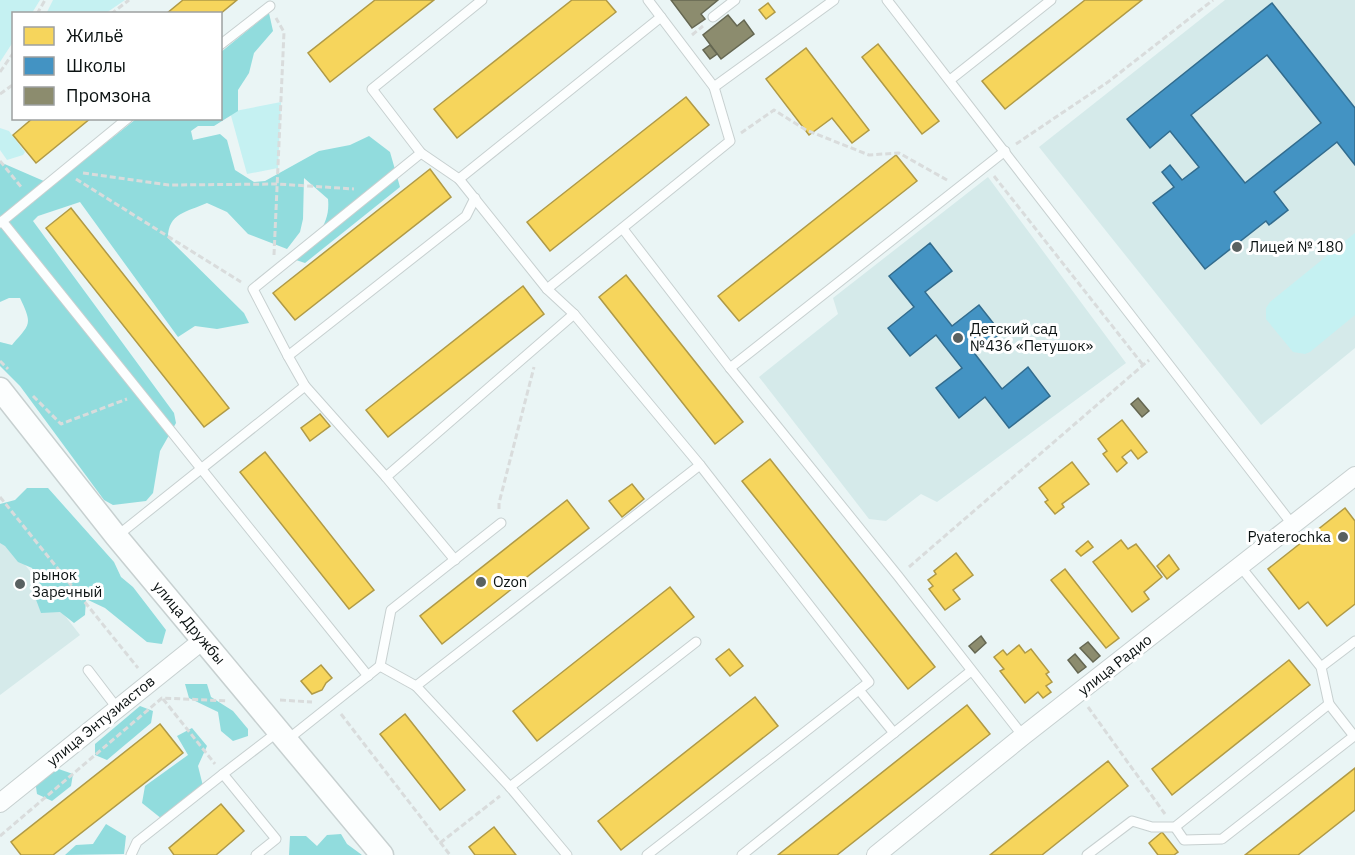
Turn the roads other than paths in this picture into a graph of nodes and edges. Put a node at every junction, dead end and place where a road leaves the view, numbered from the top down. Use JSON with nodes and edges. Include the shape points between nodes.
{"nodes":[{"id":1,"x":482,"y":0,"type":"edge"},
{"id":2,"x":648,"y":0,"type":"edge"},
{"id":3,"x":735,"y":0,"type":"edge"},
{"id":4,"x":834,"y":0,"type":"edge"},
{"id":5,"x":901,"y":0,"type":"edge"},
{"id":6,"x":1051,"y":0,"type":"edge"},
{"id":7,"x":890,"y":4,"type":"edge"},
{"id":8,"x":270,"y":6,"type":"road end"},
{"id":9,"x":713,"y":17,"type":"road end"},
{"id":10,"x":661,"y":18,"type":"junction"},
{"id":11,"x":222,"y":43,"type":"edge"},
{"id":12,"x":950,"y":80,"type":"junction"},
{"id":13,"x":714,"y":87,"type":"junction"},
{"id":14,"x":126,"y":120,"type":"edge"},
{"id":15,"x":1005,"y":151,"type":"junction"},
{"id":16,"x":421,"y":153,"type":"junction"},
{"id":17,"x":459,"y":179,"type":"junction"},
{"id":18,"x":475,"y":198,"type":"junction"},
{"id":19,"x":1,"y":222,"type":"edge"},
{"id":20,"x":623,"y":229,"type":"junction"},
{"id":21,"x":547,"y":289,"type":"junction"},
{"id":22,"x":574,"y":314,"type":"junction"},
{"id":23,"x":288,"y":356,"type":"junction"},
{"id":24,"x":730,"y":368,"type":"junction"},
{"id":25,"x":8,"y":383,"type":"edge"},
{"id":26,"x":305,"y":386,"type":"junction"},
{"id":27,"x":700,"y":465,"type":"junction"},
{"id":28,"x":199,"y":469,"type":"junction"},
{"id":29,"x":386,"y":477,"type":"junction"},
{"id":30,"x":1352,"y":484,"type":"edge"},
{"id":31,"x":501,"y":523,"type":"road end"},
{"id":32,"x":1292,"y":524,"type":"junction"},
{"id":33,"x":116,"y":536,"type":"junction"},
{"id":34,"x":455,"y":560,"type":"junction"},
{"id":35,"x":1240,"y":566,"type":"junction"},
{"id":36,"x":203,"y":640,"type":"junction"},
{"id":37,"x":1355,"y":641,"type":"edge"},
{"id":38,"x":696,"y":642,"type":"dead end"},
{"id":39,"x":381,"y":666,"type":"junction"},
{"id":40,"x":1321,"y":667,"type":"junction"},
{"id":41,"x":88,"y":670,"type":"dead end"},
{"id":42,"x":972,"y":671,"type":"junction"},
{"id":43,"x":368,"y":676,"type":"junction"},
{"id":44,"x":416,"y":686,"type":"junction"},
{"id":45,"x":860,"y":690,"type":"junction"},
{"id":46,"x":1329,"y":704,"type":"junction"},
{"id":47,"x":117,"y":708,"type":"junction"},
{"id":48,"x":894,"y":733,"type":"junction"},
{"id":49,"x":283,"y":735,"type":"junction"},
{"id":50,"x":1023,"y":736,"type":"junction"},
{"id":51,"x":223,"y":774,"type":"junction"},
{"id":52,"x":510,"y":787,"type":"junction"},
{"id":53,"x":0,"y":803,"type":"edge"},
{"id":54,"x":1175,"y":827,"type":"junction"},
{"id":55,"x":131,"y":855,"type":"edge"},
{"id":56,"x":256,"y":855,"type":"edge"},
{"id":57,"x":382,"y":855,"type":"edge"},
{"id":58,"x":567,"y":855,"type":"edge"},
{"id":59,"x":647,"y":855,"type":"edge"},
{"id":60,"x":742,"y":855,"type":"edge"},
{"id":61,"x":876,"y":855,"type":"edge"},
{"id":62,"x":1088,"y":855,"type":"edge"}],
"edges":[{"from":1,"to":16,"type":"lane","via":[[372,89]]},
{"from":2,"to":10,"type":"lane"},
{"from":3,"to":9,"type":"lane"},
{"from":4,"to":13,"type":"lane"},
{"from":5,"to":7,"type":"lane"},
{"from":6,"to":12,"type":"lane"},
{"from":7,"to":12,"type":"lane"},
{"from":8,"to":11,"type":"lane"},
{"from":10,"to":13,"type":"lane"},
{"from":10,"to":17,"type":"lane"},
{"from":12,"to":15,"type":"lane"},
{"from":13,"to":20,"type":"lane","via":[[730,141]]},
{"from":14,"to":19,"type":"lane"},
{"from":15,"to":24,"type":"lane"},
{"from":15,"to":32,"type":"lane"},
{"from":16,"to":17,"type":"lane"},
{"from":16,"to":23,"type":"lane","via":[[253,289]]},
{"from":17,"to":18,"type":"lane"},
{"from":18,"to":21,"type":"lane"},
{"from":18,"to":23,"type":"lane","via":[[466,216]]},
{"from":19,"to":28,"type":"lane"},
{"from":20,"to":21,"type":"lane"},
{"from":20,"to":24,"type":"lane"},
{"from":21,"to":22,"type":"lane"},
{"from":22,"to":27,"type":"lane"},
{"from":22,"to":29,"type":"lane"},
{"from":23,"to":26,"type":"lane"},
{"from":24,"to":42,"type":"lane"},
{"from":25,"to":33,"type":"street","name":"улица Дружбы"},
{"from":26,"to":28,"type":"lane"},
{"from":26,"to":29,"type":"lane"},
{"from":27,"to":44,"type":"lane"},
{"from":27,"to":45,"type":"lane","via":[[869,682]]},
{"from":28,"to":33,"type":"lane"},
{"from":28,"to":43,"type":"lane"},
{"from":29,"to":34,"type":"lane"},
{"from":30,"to":32,"type":"street","name":"улица Радио"},
{"from":31,"to":34,"type":"lane"},
{"from":32,"to":35,"type":"street","name":"улица Радио"},
{"from":33,"to":36,"type":"street","name":"улица Дружбы"},
{"from":34,"to":39,"type":"lane","via":[[391,610]]},
{"from":35,"to":40,"type":"lane"},
{"from":35,"to":50,"type":"street","name":"улица Радио"},
{"from":36,"to":47,"type":"street","name":"улица Энтузиастов"},
{"from":36,"to":49,"type":"street","name":"улица Дружбы"},
{"from":37,"to":40,"type":"lane"},
{"from":38,"to":52,"type":"lane"},
{"from":39,"to":43,"type":"lane"},
{"from":39,"to":44,"type":"lane"},
{"from":40,"to":46,"type":"lane"},
{"from":41,"to":47,"type":"lane"},
{"from":42,"to":48,"type":"lane"},
{"from":42,"to":50,"type":"lane"},
{"from":43,"to":49,"type":"lane","via":[[333,704]]},
{"from":44,"to":52,"type":"lane"},
{"from":45,"to":48,"type":"lane"},
{"from":45,"to":59,"type":"lane"},
{"from":46,"to":54,"type":"lane"},
{"from":46,"to":54,"type":"lane","via":[[1354,736],[1222,839],[1184,840]]},
{"from":47,"to":53,"type":"street","name":"улица Энтузиастов"},
{"from":48,"to":60,"type":"lane"},
{"from":49,"to":51,"type":"lane"},
{"from":49,"to":57,"type":"street","name":"улица Дружбы"},
{"from":50,"to":61,"type":"street","name":"улица Радио"},
{"from":51,"to":55,"type":"lane","via":[[137,842]]},
{"from":51,"to":56,"type":"lane","via":[[276,838]]},
{"from":52,"to":58,"type":"lane"},
{"from":54,"to":62,"type":"lane","via":[[1152,827],[1132,821]]}]}
